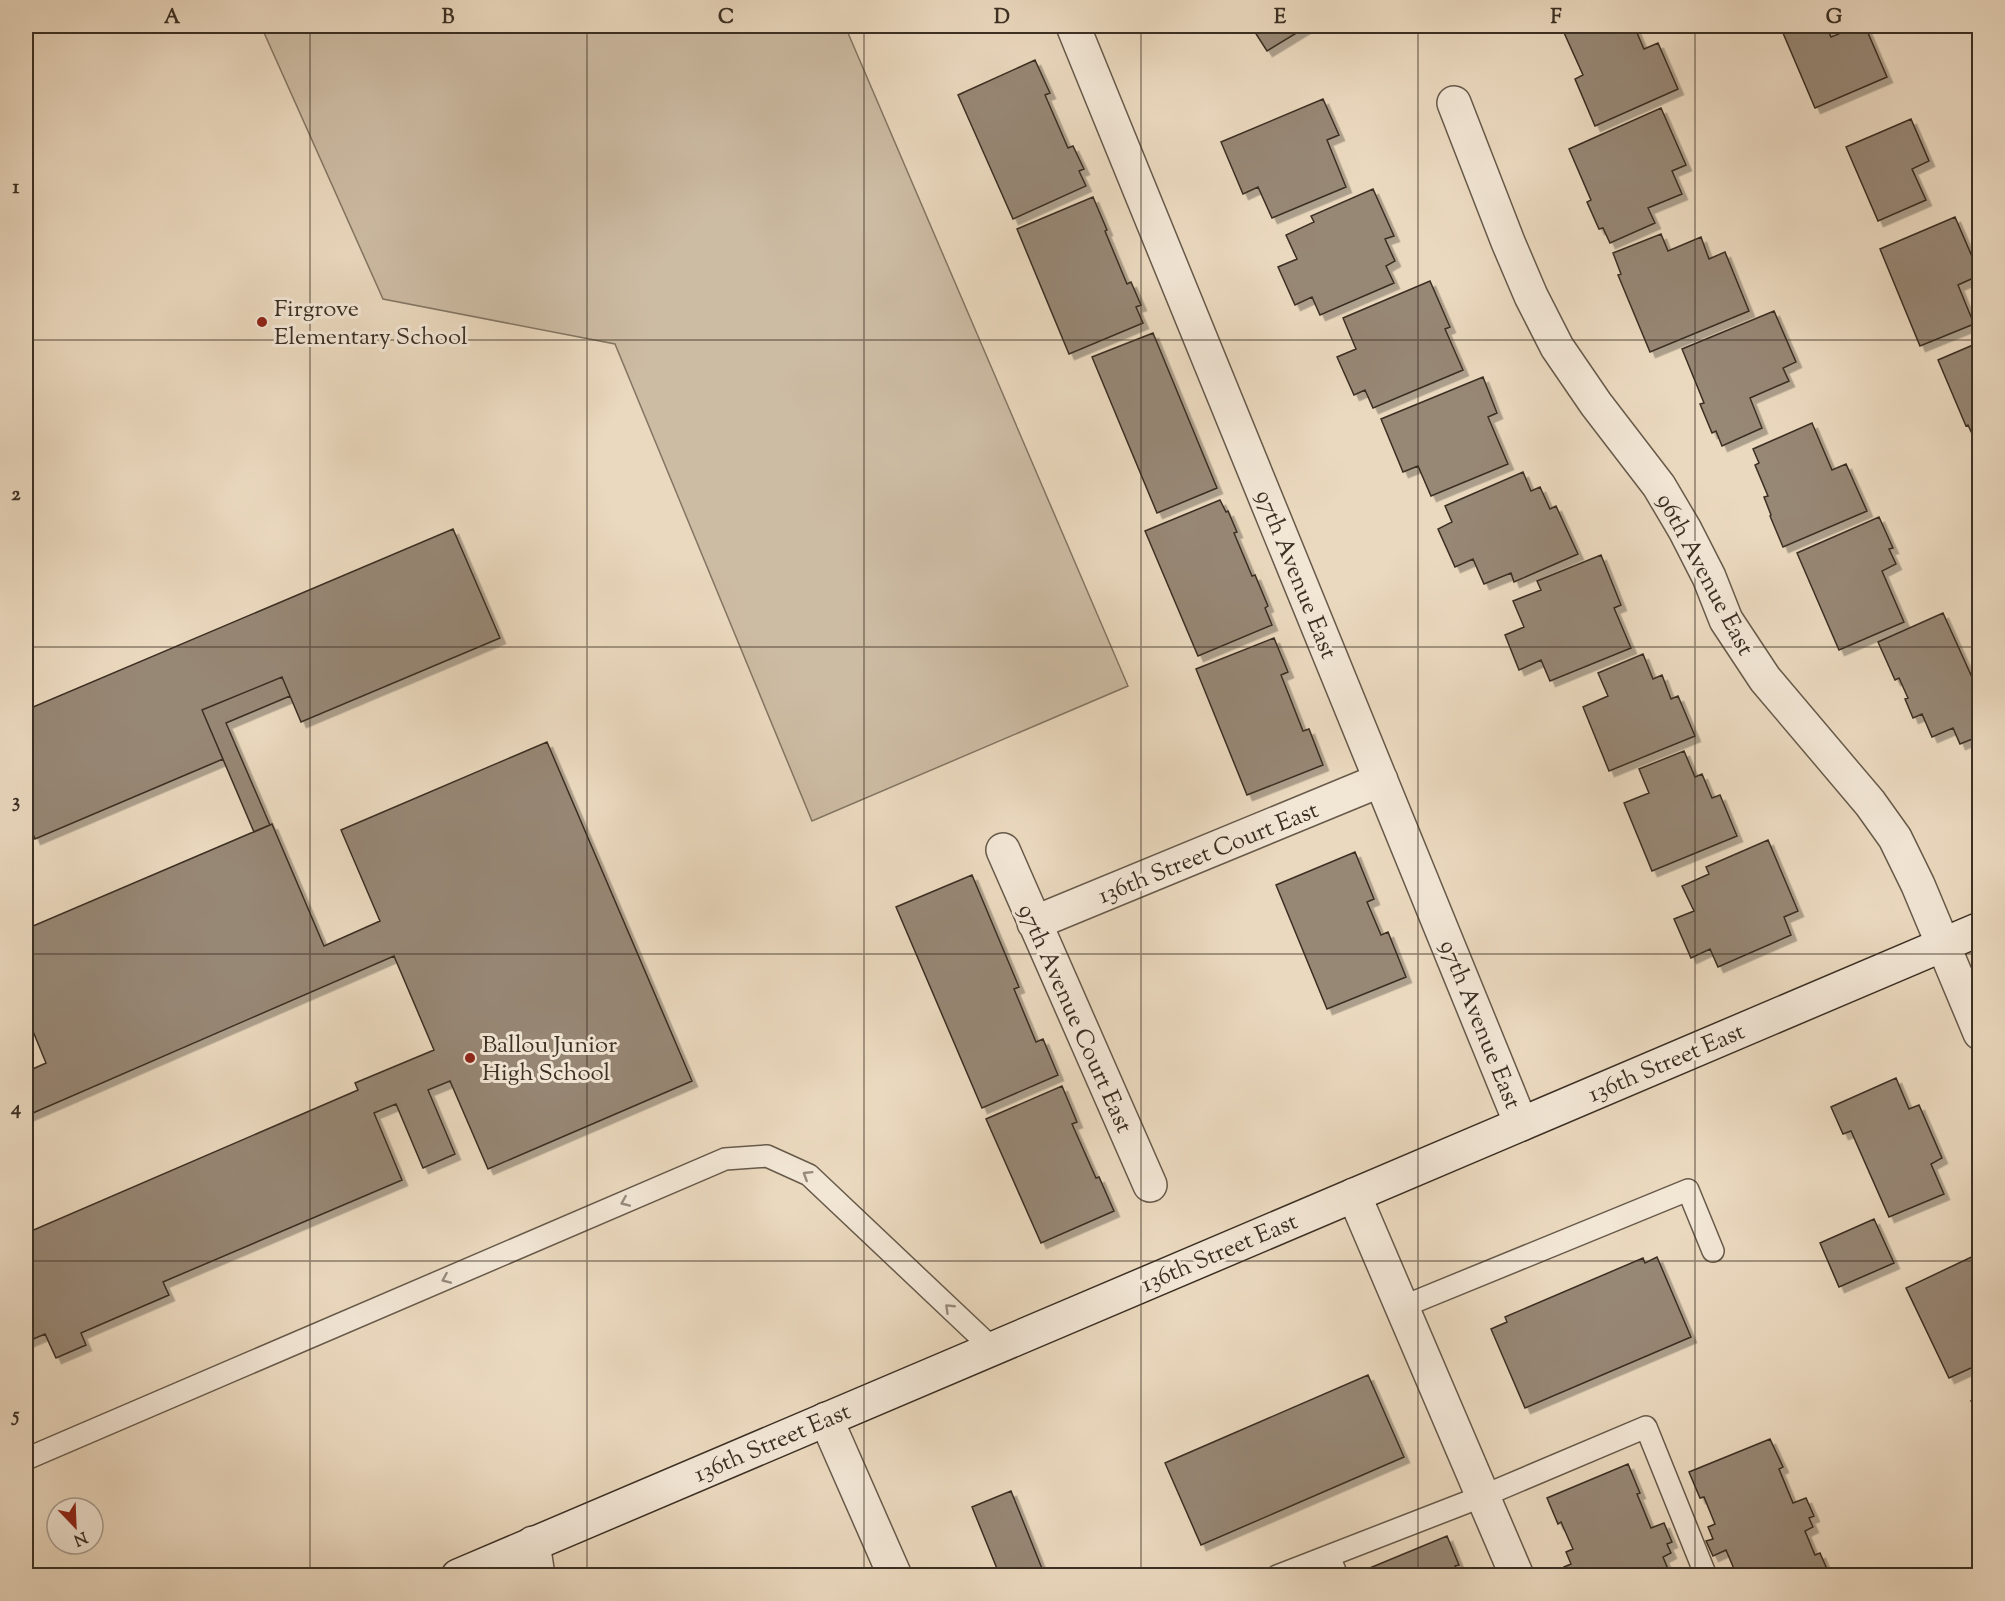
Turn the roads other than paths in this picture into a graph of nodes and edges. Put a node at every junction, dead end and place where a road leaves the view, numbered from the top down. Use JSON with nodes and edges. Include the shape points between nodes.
{"nodes":[{"id":1,"x":1073,"y":26,"type":"edge"},
{"id":2,"x":1454,"y":103,"type":"dead end"},
{"id":3,"x":1381,"y":780,"type":"junction"},
{"id":4,"x":1003,"y":850,"type":"dead end"},
{"id":5,"x":1034,"y":923,"type":"junction"},
{"id":6,"x":1980,"y":928,"type":"edge"},
{"id":7,"x":1942,"y":944,"type":"junction"},
{"id":8,"x":1980,"y":1033,"type":"edge"},
{"id":9,"x":1521,"y":1124,"type":"junction"},
{"id":10,"x":1150,"y":1185,"type":"dead end"},
{"id":11,"x":1354,"y":1195,"type":"junction"},
{"id":12,"x":1713,"y":1251,"type":"dead end"},
{"id":13,"x":1402,"y":1307,"type":"junction"},
{"id":14,"x":992,"y":1348,"type":"junction"},
{"id":15,"x":826,"y":1419,"type":"junction"},
{"id":16,"x":26,"y":1459,"type":"edge"},
{"id":17,"x":1483,"y":1496,"type":"junction"},
{"id":18,"x":533,"y":1544,"type":"junction"},
{"id":19,"x":1329,"y":1556,"type":"junction"},
{"id":20,"x":458,"y":1575,"type":"edge"},
{"id":21,"x":538,"y":1575,"type":"edge"},
{"id":22,"x":895,"y":1575,"type":"edge"},
{"id":23,"x":1277,"y":1575,"type":"edge"},
{"id":24,"x":1337,"y":1575,"type":"edge"},
{"id":25,"x":1517,"y":1575,"type":"edge"},
{"id":26,"x":1706,"y":1575,"type":"edge"}],
"edges":[{"from":1,"to":3,"type":"street","name":"97th Avenue East"},
{"from":2,"to":7,"type":"street","name":"96th Avenue East","via":[[1526,285],[1557,347],[1659,486],[1704,567],[1726,620],[1765,679],[1895,838]]},
{"from":3,"to":5,"type":"street","name":"136th Street Court East"},
{"from":3,"to":9,"type":"street","name":"97th Avenue East"},
{"from":4,"to":5,"type":"street","name":"97th Avenue Court East"},
{"from":5,"to":10,"type":"street","name":"97th Avenue Court East"},
{"from":6,"to":7,"type":"street","name":"136th Street East"},
{"from":7,"to":8,"type":"street","name":"96th Avenue East"},
{"from":7,"to":9,"type":"street","name":"136th Street East"},
{"from":9,"to":11,"type":"street","name":"136th Street East"},
{"from":11,"to":13,"type":"street"},
{"from":11,"to":14,"type":"street","name":"136th Street East"},
{"from":12,"to":13,"type":"lane","via":[[1688,1190]]},
{"from":13,"to":17,"type":"street"},
{"from":14,"to":15,"type":"street","name":"136th Street East"},
{"from":14,"to":16,"type":"lane","one_way":true,"via":[[809,1175],[767,1156],[725,1159]]},
{"from":15,"to":18,"type":"street","name":"136th Street East"},
{"from":15,"to":22,"type":"street"},
{"from":17,"to":19,"type":"lane"},
{"from":17,"to":25,"type":"street"},
{"from":17,"to":26,"type":"lane","via":[[1646,1427]]},
{"from":18,"to":20,"type":"street","name":"136th Street East"},
{"from":18,"to":21,"type":"street"},
{"from":19,"to":23,"type":"lane"},
{"from":19,"to":24,"type":"lane"}]}
